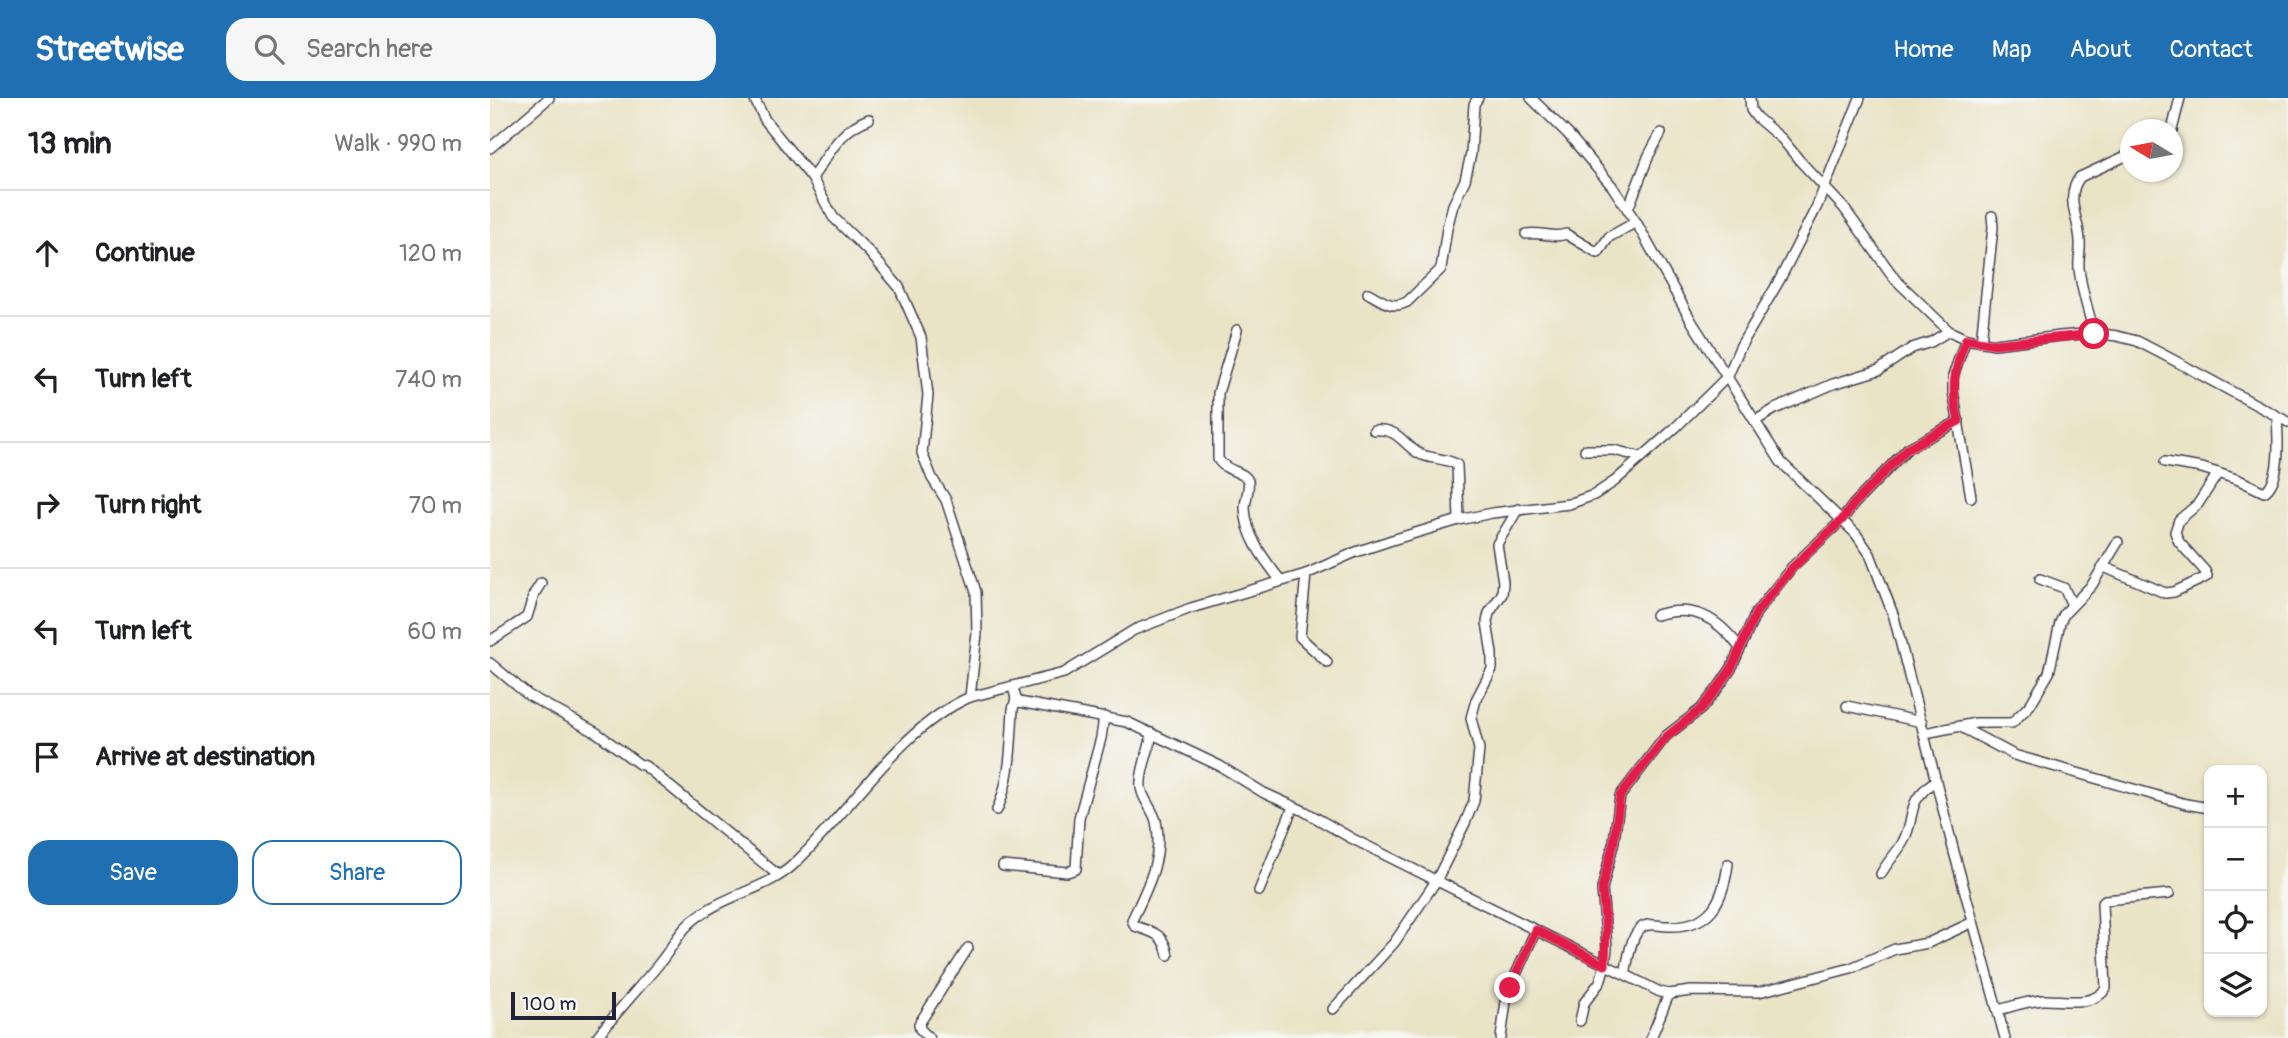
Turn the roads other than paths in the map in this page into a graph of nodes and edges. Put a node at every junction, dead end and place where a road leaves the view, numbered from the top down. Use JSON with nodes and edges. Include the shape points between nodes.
{"nodes":[{"id":1,"x":550,"y":98,"type":"edge"},
{"id":2,"x":754,"y":98,"type":"edge"},
{"id":3,"x":1478,"y":98,"type":"edge"},
{"id":4,"x":1531,"y":98,"type":"edge"},
{"id":5,"x":1750,"y":98,"type":"edge"},
{"id":6,"x":2180,"y":98,"type":"edge"},
{"id":7,"x":1858,"y":99,"type":"edge"},
{"id":8,"x":2175,"y":119,"type":"edge"},
{"id":9,"x":869,"y":120,"type":"dead end"},
{"id":10,"x":1661,"y":133,"type":"dead end"},
{"id":11,"x":490,"y":148,"type":"edge"},
{"id":12,"x":2120,"y":159,"type":"edge"},
{"id":13,"x":812,"y":178,"type":"junction"},
{"id":14,"x":1826,"y":188,"type":"junction"},
{"id":15,"x":1628,"y":209,"type":"junction"},
{"id":16,"x":1992,"y":216,"type":"dead end"},
{"id":17,"x":1636,"y":222,"type":"junction"},
{"id":18,"x":1526,"y":234,"type":"dead end"},
{"id":19,"x":1368,"y":293,"type":"dead end"},
{"id":20,"x":1237,"y":330,"type":"dead end"},
{"id":21,"x":1949,"y":331,"type":"junction"},
{"id":22,"x":2094,"y":334,"type":"junction"},
{"id":23,"x":1966,"y":339,"type":"junction"},
{"id":24,"x":1981,"y":342,"type":"junction"},
{"id":25,"x":1728,"y":376,"type":"junction"},
{"id":26,"x":2277,"y":417,"type":"junction"},
{"id":27,"x":1755,"y":421,"type":"junction"},
{"id":28,"x":1959,"y":421,"type":"junction"},
{"id":29,"x":2288,"y":422,"type":"edge"},
{"id":30,"x":1374,"y":430,"type":"dead end"},
{"id":31,"x":1585,"y":450,"type":"dead end"},
{"id":32,"x":1642,"y":457,"type":"junction"},
{"id":33,"x":2165,"y":462,"type":"dead end"},
{"id":34,"x":2218,"y":473,"type":"junction"},
{"id":35,"x":1972,"y":497,"type":"dead end"},
{"id":36,"x":1518,"y":509,"type":"junction"},
{"id":37,"x":1459,"y":520,"type":"junction"},
{"id":38,"x":1842,"y":520,"type":"junction"},
{"id":39,"x":2118,"y":542,"type":"dead end"},
{"id":40,"x":2104,"y":567,"type":"junction"},
{"id":41,"x":1306,"y":574,"type":"junction"},
{"id":42,"x":2040,"y":579,"type":"dead end"},
{"id":43,"x":1281,"y":581,"type":"junction"},
{"id":44,"x":541,"y":583,"type":"dead end"},
{"id":45,"x":2072,"y":605,"type":"junction"},
{"id":46,"x":1656,"y":615,"type":"dead end"},
{"id":47,"x":490,"y":641,"type":"edge"},
{"id":48,"x":1740,"y":648,"type":"junction"},
{"id":49,"x":1327,"y":662,"type":"dead end"},
{"id":50,"x":490,"y":663,"type":"edge"},
{"id":51,"x":1013,"y":687,"type":"junction"},
{"id":52,"x":970,"y":697,"type":"junction"},
{"id":53,"x":1016,"y":699,"type":"junction"},
{"id":54,"x":1847,"y":706,"type":"dead end"},
{"id":55,"x":1104,"y":717,"type":"junction"},
{"id":56,"x":1923,"y":722,"type":"junction"},
{"id":57,"x":1961,"y":727,"type":"junction"},
{"id":58,"x":1152,"y":733,"type":"junction"},
{"id":59,"x":1926,"y":733,"type":"junction"},
{"id":60,"x":1936,"y":780,"type":"junction"},
{"id":61,"x":1293,"y":807,"type":"junction"},
{"id":62,"x":2204,"y":807,"type":"edge"},
{"id":63,"x":997,"y":810,"type":"dead end"},
{"id":64,"x":1728,"y":864,"type":"dead end"},
{"id":65,"x":1003,"y":866,"type":"dead end"},
{"id":66,"x":1881,"y":874,"type":"dead end"},
{"id":67,"x":778,"y":875,"type":"junction"},
{"id":68,"x":1436,"y":881,"type":"junction"},
{"id":69,"x":1259,"y":891,"type":"dead end"},
{"id":70,"x":2169,"y":894,"type":"dead end"},
{"id":71,"x":1973,"y":922,"type":"junction"},
{"id":72,"x":1536,"y":930,"type":"junction"},
{"id":73,"x":968,"y":948,"type":"dead end"},
{"id":74,"x":1168,"y":955,"type":"dead end"},
{"id":75,"x":1605,"y":965,"type":"junction"},
{"id":76,"x":1625,"y":975,"type":"junction"},
{"id":77,"x":1669,"y":994,"type":"junction"},
{"id":78,"x":1333,"y":1009,"type":"dead end"},
{"id":79,"x":1999,"y":1010,"type":"junction"},
{"id":80,"x":1580,"y":1021,"type":"dead end"},
{"id":81,"x":596,"y":1038,"type":"edge"},
{"id":82,"x":929,"y":1038,"type":"edge"},
{"id":83,"x":1501,"y":1038,"type":"edge"},
{"id":84,"x":1651,"y":1038,"type":"edge"},
{"id":85,"x":2006,"y":1038,"type":"edge"}],
"edges":[{"from":1,"to":11,"type":"street"},
{"from":2,"to":13,"type":"street","via":[[758,111]]},
{"from":3,"to":19,"type":"street","via":[[1469,161],[1447,228],[1441,269],[1401,305]]},
{"from":4,"to":15,"type":"street","via":[[1568,134]]},
{"from":5,"to":14,"type":"street","via":[[1756,117]]},
{"from":6,"to":8,"type":"street"},
{"from":7,"to":14,"type":"street"},
{"from":9,"to":13,"type":"street","via":[[845,131]]},
{"from":10,"to":15,"type":"street"},
{"from":12,"to":22,"type":"street","via":[[2080,177],[2074,190],[2072,208],[2081,243],[2078,265]]},
{"from":13,"to":52,"type":"street","via":[[833,217],[899,287],[921,337],[928,395],[922,453],[946,500],[976,592]]},
{"from":14,"to":21,"type":"street","via":[[1895,279]]},
{"from":14,"to":25,"type":"street"},
{"from":15,"to":17,"type":"street"},
{"from":16,"to":24,"type":"street"},
{"from":17,"to":18,"type":"street","via":[[1609,237],[1598,253],[1568,234]]},
{"from":17,"to":25,"type":"street"},
{"from":20,"to":43,"type":"street","via":[[1218,393],[1218,459],[1222,467],[1245,476],[1249,527],[1259,554]]},
{"from":21,"to":23,"type":"street"},
{"from":21,"to":27,"type":"street","via":[[1879,370],[1833,383]]},
{"from":22,"to":24,"type":"street"},
{"from":22,"to":26,"type":"street","via":[[2137,341]]},
{"from":23,"to":24,"type":"street"},
{"from":23,"to":28,"type":"street","via":[[1953,376]]},
{"from":25,"to":27,"type":"street"},
{"from":25,"to":32,"type":"street"},
{"from":26,"to":29,"type":"street"},
{"from":26,"to":34,"type":"street","via":[[2275,474],[2269,489],[2260,492]]},
{"from":27,"to":38,"type":"street","via":[[1781,462]]},
{"from":28,"to":35,"type":"street"},
{"from":28,"to":38,"type":"street","via":[[1908,448]]},
{"from":30,"to":37,"type":"street","via":[[1391,431],[1419,453],[1457,465]]},
{"from":31,"to":32,"type":"street","via":[[1614,450]]},
{"from":32,"to":36,"type":"street","via":[[1594,495],[1569,504]]},
{"from":33,"to":34,"type":"street"},
{"from":34,"to":40,"type":"street","via":[[2198,504],[2179,520],[2175,533],[2206,571],[2204,579],[2165,593]]},
{"from":36,"to":37,"type":"street"},
{"from":36,"to":68,"type":"street","via":[[1497,544],[1503,582],[1502,594],[1487,622],[1492,669],[1471,718],[1479,749],[1474,801]]},
{"from":37,"to":41,"type":"street","via":[[1356,552]]},
{"from":38,"to":48,"type":"street","via":[[1792,568],[1756,613]]},
{"from":38,"to":56,"type":"street","via":[[1870,554],[1882,580]]},
{"from":39,"to":40,"type":"street"},
{"from":40,"to":45,"type":"street"},
{"from":41,"to":43,"type":"street"},
{"from":41,"to":49,"type":"street","via":[[1300,637]]},
{"from":42,"to":45,"type":"street","via":[[2064,588]]},
{"from":43,"to":51,"type":"street","via":[[1134,630],[1064,673]]},
{"from":44,"to":47,"type":"street","via":[[527,617]]},
{"from":45,"to":57,"type":"street","via":[[2060,623],[2049,673],[2030,705],[2006,725]]},
{"from":46,"to":48,"type":"street","via":[[1686,610],[1708,617]]},
{"from":48,"to":75,"type":"street","via":[[1709,700],[1666,737],[1620,796],[1602,888]]},
{"from":50,"to":67,"type":"street","via":[[528,695],[645,766]]},
{"from":51,"to":52,"type":"street"},
{"from":51,"to":53,"type":"street"},
{"from":52,"to":67,"type":"street","via":[[901,748],[823,836]]},
{"from":53,"to":55,"type":"street"},
{"from":53,"to":63,"type":"street","via":[[1008,778]]},
{"from":54,"to":56,"type":"street"},
{"from":55,"to":58,"type":"street"},
{"from":55,"to":65,"type":"street","via":[[1079,818],[1076,869]]},
{"from":56,"to":59,"type":"street"},
{"from":57,"to":59,"type":"street"},
{"from":57,"to":62,"type":"street","via":[[2014,755]]},
{"from":58,"to":61,"type":"street"},
{"from":58,"to":74,"type":"street","via":[[1140,780],[1156,823],[1156,863],[1132,920],[1135,926],[1160,936]]},
{"from":59,"to":60,"type":"street"},
{"from":60,"to":66,"type":"street","via":[[1916,798],[1903,841]]},
{"from":60,"to":71,"type":"street"},
{"from":61,"to":68,"type":"street"},
{"from":61,"to":69,"type":"street"},
{"from":64,"to":76,"type":"street","via":[[1723,894],[1702,920],[1681,926],[1642,927],[1634,939]]},
{"from":67,"to":81,"type":"street","via":[[704,912],[682,929],[659,964]]},
{"from":68,"to":72,"type":"street"},
{"from":68,"to":78,"type":"street","via":[[1394,943]]},
{"from":70,"to":79,"type":"street","via":[[2105,900],[2102,904],[2104,992],[2084,1001],[2042,1000]]},
{"from":71,"to":77,"type":"street","via":[[1928,943],[1759,992]]},
{"from":71,"to":79,"type":"street"},
{"from":72,"to":75,"type":"street"},
{"from":72,"to":83,"type":"street","via":[[1507,994]]},
{"from":73,"to":82,"type":"street","via":[[919,1024]]},
{"from":75,"to":76,"type":"street"},
{"from":75,"to":80,"type":"street","via":[[1600,982],[1584,1003]]},
{"from":76,"to":77,"type":"street"},
{"from":77,"to":84,"type":"street"},
{"from":79,"to":85,"type":"street"}]}
